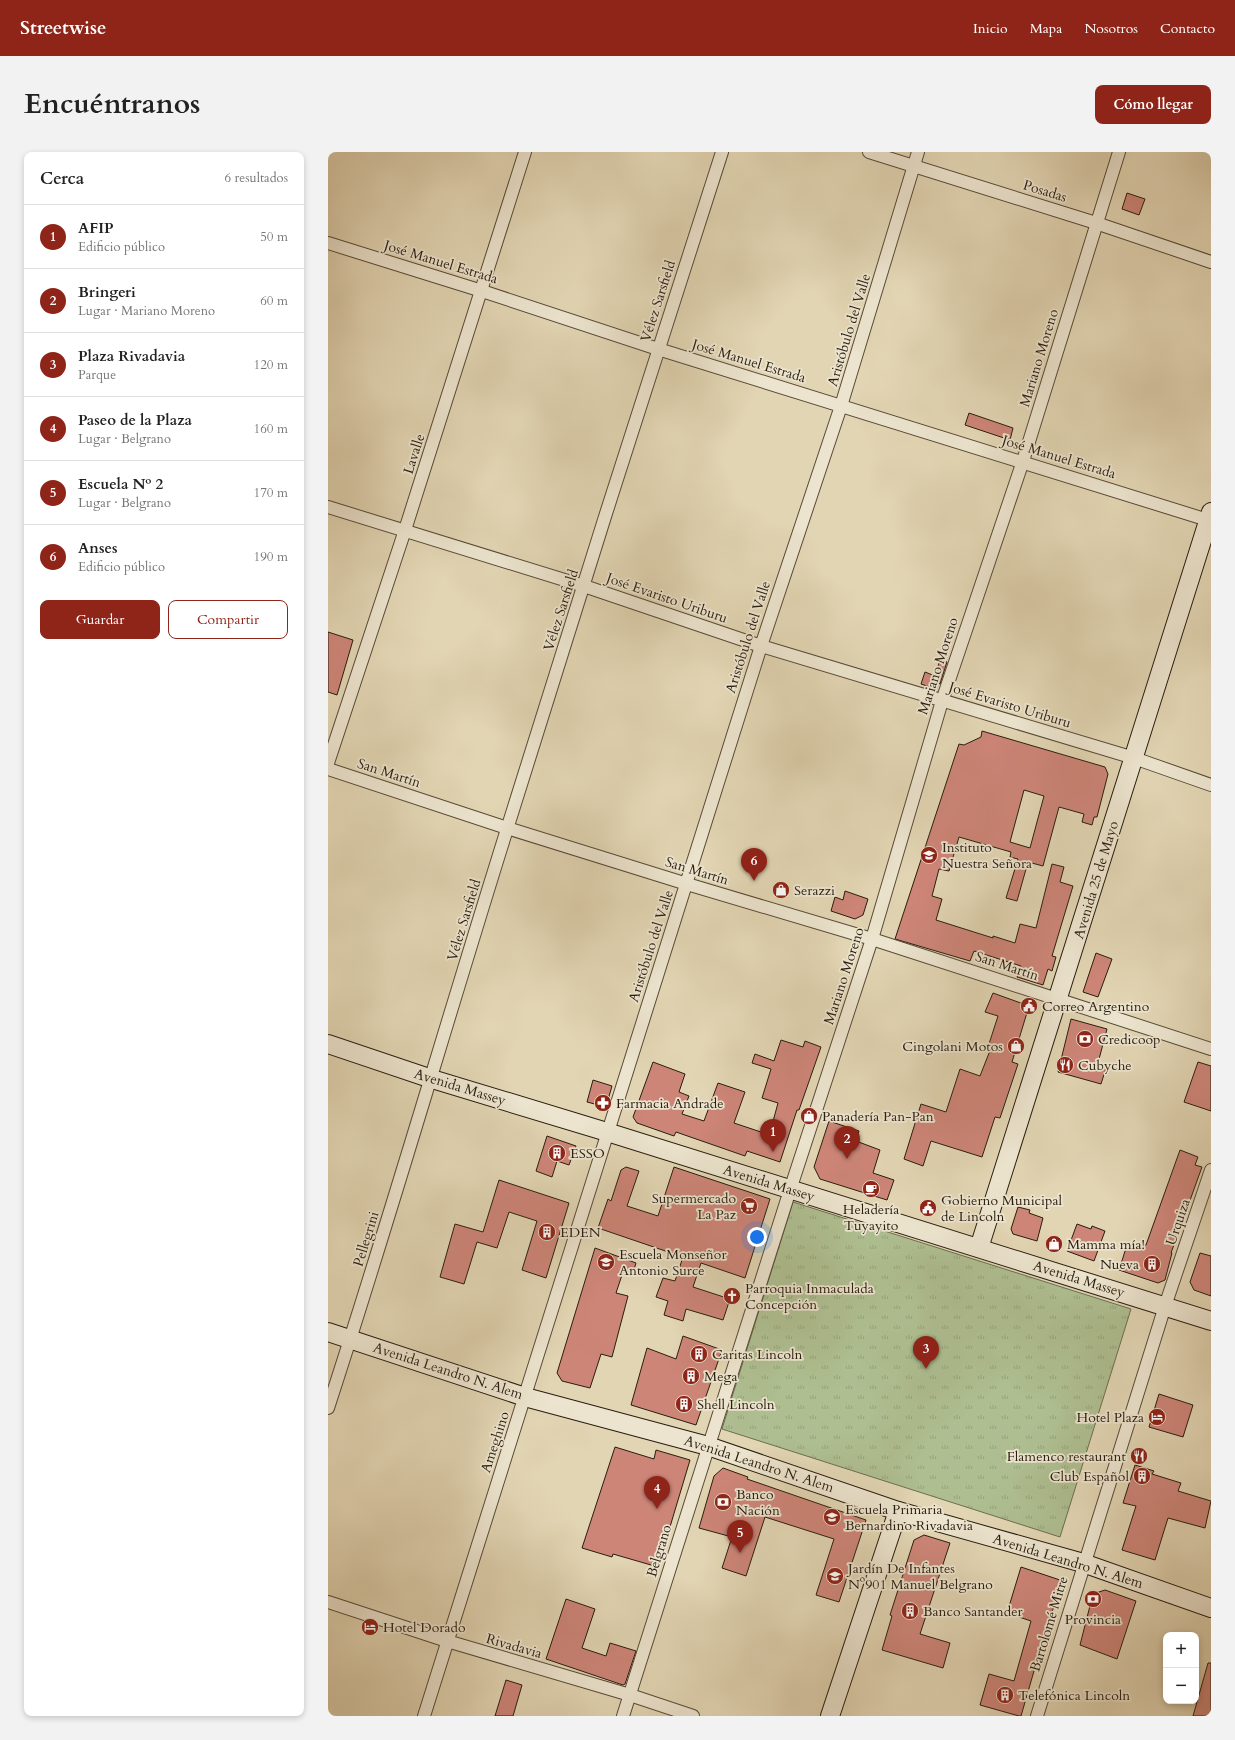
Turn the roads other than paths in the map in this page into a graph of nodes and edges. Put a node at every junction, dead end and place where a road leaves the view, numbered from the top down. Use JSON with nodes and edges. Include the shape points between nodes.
{"nodes":[{"id":1,"x":525,"y":152,"type":"edge"},
{"id":2,"x":722,"y":152,"type":"edge"},
{"id":3,"x":870,"y":152,"type":"edge"},
{"id":4,"x":918,"y":152,"type":"edge"},
{"id":5,"x":1119,"y":152,"type":"edge"},
{"id":6,"x":913,"y":166,"type":"junction"},
{"id":7,"x":1096,"y":223,"type":"junction"},
{"id":8,"x":328,"y":243,"type":"edge"},
{"id":9,"x":1211,"y":262,"type":"edge"},
{"id":10,"x":482,"y":291,"type":"junction"},
{"id":11,"x":658,"y":349,"type":"junction"},
{"id":12,"x":841,"y":406,"type":"junction"},
{"id":13,"x":1023,"y":461,"type":"junction"},
{"id":14,"x":328,"y":507,"type":"edge"},
{"id":15,"x":1210,"y":518,"type":"edge"},
{"id":16,"x":405,"y":530,"type":"junction"},
{"id":17,"x":584,"y":586,"type":"junction"},
{"id":18,"x":760,"y":646,"type":"junction"},
{"id":19,"x":942,"y":701,"type":"junction"},
{"id":20,"x":1134,"y":758,"type":"junction"},
{"id":21,"x":328,"y":763,"type":"edge"},
{"id":22,"x":328,"y":769,"type":"edge"},
{"id":23,"x":1211,"y":785,"type":"edge"},
{"id":24,"x":507,"y":828,"type":"junction"},
{"id":25,"x":687,"y":884,"type":"junction"},
{"id":26,"x":872,"y":939,"type":"junction"},
{"id":27,"x":1059,"y":999,"type":"junction"},
{"id":28,"x":328,"y":1044,"type":"edge"},
{"id":29,"x":1211,"y":1049,"type":"edge"},
{"id":30,"x":432,"y":1079,"type":"junction"},
{"id":31,"x":607,"y":1132,"type":"junction"},
{"id":32,"x":1211,"y":1170,"type":"edge"},
{"id":33,"x":790,"y":1190,"type":"junction"},
{"id":34,"x":979,"y":1248,"type":"junction"},
{"id":35,"x":1165,"y":1306,"type":"junction"},
{"id":36,"x":1211,"y":1321,"type":"edge"},
{"id":37,"x":328,"y":1332,"type":"edge"},
{"id":38,"x":350,"y":1339,"type":"junction"},
{"id":39,"x":525,"y":1397,"type":"junction"},
{"id":40,"x":328,"y":1408,"type":"edge"},
{"id":41,"x":708,"y":1446,"type":"junction"},
{"id":42,"x":898,"y":1510,"type":"junction"},
{"id":43,"x":1083,"y":1563,"type":"junction"},
{"id":44,"x":328,"y":1602,"type":"edge"},
{"id":45,"x":1211,"y":1608,"type":"edge"},
{"id":46,"x":447,"y":1641,"type":"junction"},
{"id":47,"x":630,"y":1695,"type":"junction"},
{"id":48,"x":424,"y":1716,"type":"edge"},
{"id":49,"x":623,"y":1716,"type":"edge"},
{"id":50,"x":693,"y":1716,"type":"edge"},
{"id":51,"x":830,"y":1716,"type":"edge"},
{"id":52,"x":1037,"y":1716,"type":"edge"}],
"edges":[{"from":1,"to":10,"type":"street","name":"Lavalle"},
{"from":2,"to":11,"type":"street","name":"Vélez Sarsfield"},
{"from":3,"to":6,"type":"street","name":"Posadas"},
{"from":4,"to":6,"type":"street","name":"Aristóbulo del Valle"},
{"from":5,"to":7,"type":"street","name":"Mariano Moreno"},
{"from":6,"to":7,"type":"street","name":"Posadas"},
{"from":6,"to":12,"type":"street","name":"Aristóbulo del Valle"},
{"from":7,"to":9,"type":"street","name":"Posadas"},
{"from":7,"to":13,"type":"street","name":"Mariano Moreno"},
{"from":8,"to":10,"type":"street","name":"José Manuel Estrada"},
{"from":10,"to":11,"type":"street","name":"José Manuel Estrada"},
{"from":10,"to":16,"type":"street","name":"Lavalle"},
{"from":11,"to":12,"type":"street","name":"José Manuel Estrada"},
{"from":11,"to":17,"type":"street","name":"Vélez Sarsfield"},
{"from":12,"to":13,"type":"street","name":"José Manuel Estrada"},
{"from":12,"to":18,"type":"street","name":"Aristóbulo del Valle"},
{"from":13,"to":15,"type":"street","name":"José Manuel Estrada"},
{"from":13,"to":19,"type":"street","name":"Mariano Moreno"},
{"from":14,"to":16,"type":"street","name":"José Evaristo Uriburu"},
{"from":15,"to":20,"type":"main road","name":"Avenida 25 de Mayo"},
{"from":16,"to":17,"type":"street","name":"José Evaristo Uriburu"},
{"from":16,"to":21,"type":"street","name":"Lavalle"},
{"from":17,"to":18,"type":"street","name":"José Evaristo Uriburu"},
{"from":17,"to":24,"type":"street","name":"Vélez Sarsfield"},
{"from":18,"to":19,"type":"street","name":"José Evaristo Uriburu"},
{"from":18,"to":25,"type":"street","name":"Aristóbulo del Valle"},
{"from":19,"to":20,"type":"street","name":"José Evaristo Uriburu"},
{"from":19,"to":26,"type":"street","name":"Mariano Moreno"},
{"from":20,"to":23,"type":"street","name":"José Evaristo Uriburu"},
{"from":20,"to":27,"type":"main road","name":"Avenida 25 de Mayo"},
{"from":22,"to":24,"type":"street","name":"San Martín"},
{"from":24,"to":25,"type":"street","name":"San Martín"},
{"from":24,"to":30,"type":"street","name":"Vélez Sarsfield"},
{"from":25,"to":26,"type":"street","name":"San Martín"},
{"from":25,"to":31,"type":"street","name":"Aristóbulo del Valle"},
{"from":26,"to":27,"type":"street","name":"San Martín"},
{"from":26,"to":33,"type":"street","name":"Mariano Moreno"},
{"from":27,"to":29,"type":"street","name":"San Martín"},
{"from":27,"to":34,"type":"main road","name":"Avenida 25 de Mayo"},
{"from":28,"to":30,"type":"main road","name":"Avenida Massey"},
{"from":30,"to":31,"type":"main road","name":"Avenida Massey"},
{"from":30,"to":38,"type":"street","name":"Pellegrini"},
{"from":31,"to":33,"type":"main road","name":"Avenida Massey"},
{"from":31,"to":39,"type":"street","name":"Ameghino"},
{"from":32,"to":35,"type":"street","name":"Urquiza"},
{"from":33,"to":34,"type":"main road","name":"Avenida Massey"},
{"from":33,"to":41,"type":"street","name":"Belgrano"},
{"from":34,"to":35,"type":"main road","name":"Avenida Massey"},
{"from":35,"to":36,"type":"main road","name":"Avenida Massey"},
{"from":35,"to":43,"type":"street","name":"Urquiza"},
{"from":37,"to":38,"type":"main road","name":"Avenida Leandro N. Alem"},
{"from":38,"to":39,"type":"main road","name":"Avenida Leandro N. Alem"},
{"from":38,"to":40,"type":"street","name":"Pellegrini"},
{"from":39,"to":41,"type":"main road","name":"Avenida Leandro N. Alem"},
{"from":39,"to":46,"type":"street","name":"Ameghino"},
{"from":41,"to":42,"type":"main road","name":"Avenida Leandro N. Alem"},
{"from":41,"to":47,"type":"street","name":"Belgrano"},
{"from":42,"to":43,"type":"main road","name":"Avenida Leandro N. Alem"},
{"from":42,"to":51,"type":"main road"},
{"from":43,"to":45,"type":"main road","name":"Avenida Leandro N. Alem"},
{"from":43,"to":52,"type":"street","name":"Bartolomé Mitre"},
{"from":44,"to":46,"type":"street","name":"Rivadavia"},
{"from":46,"to":47,"type":"street","name":"Rivadavia"},
{"from":46,"to":48,"type":"street","name":"Ameghino"},
{"from":47,"to":49,"type":"street","name":"Belgrano"},
{"from":47,"to":50,"type":"street","name":"Rivadavia"}]}
